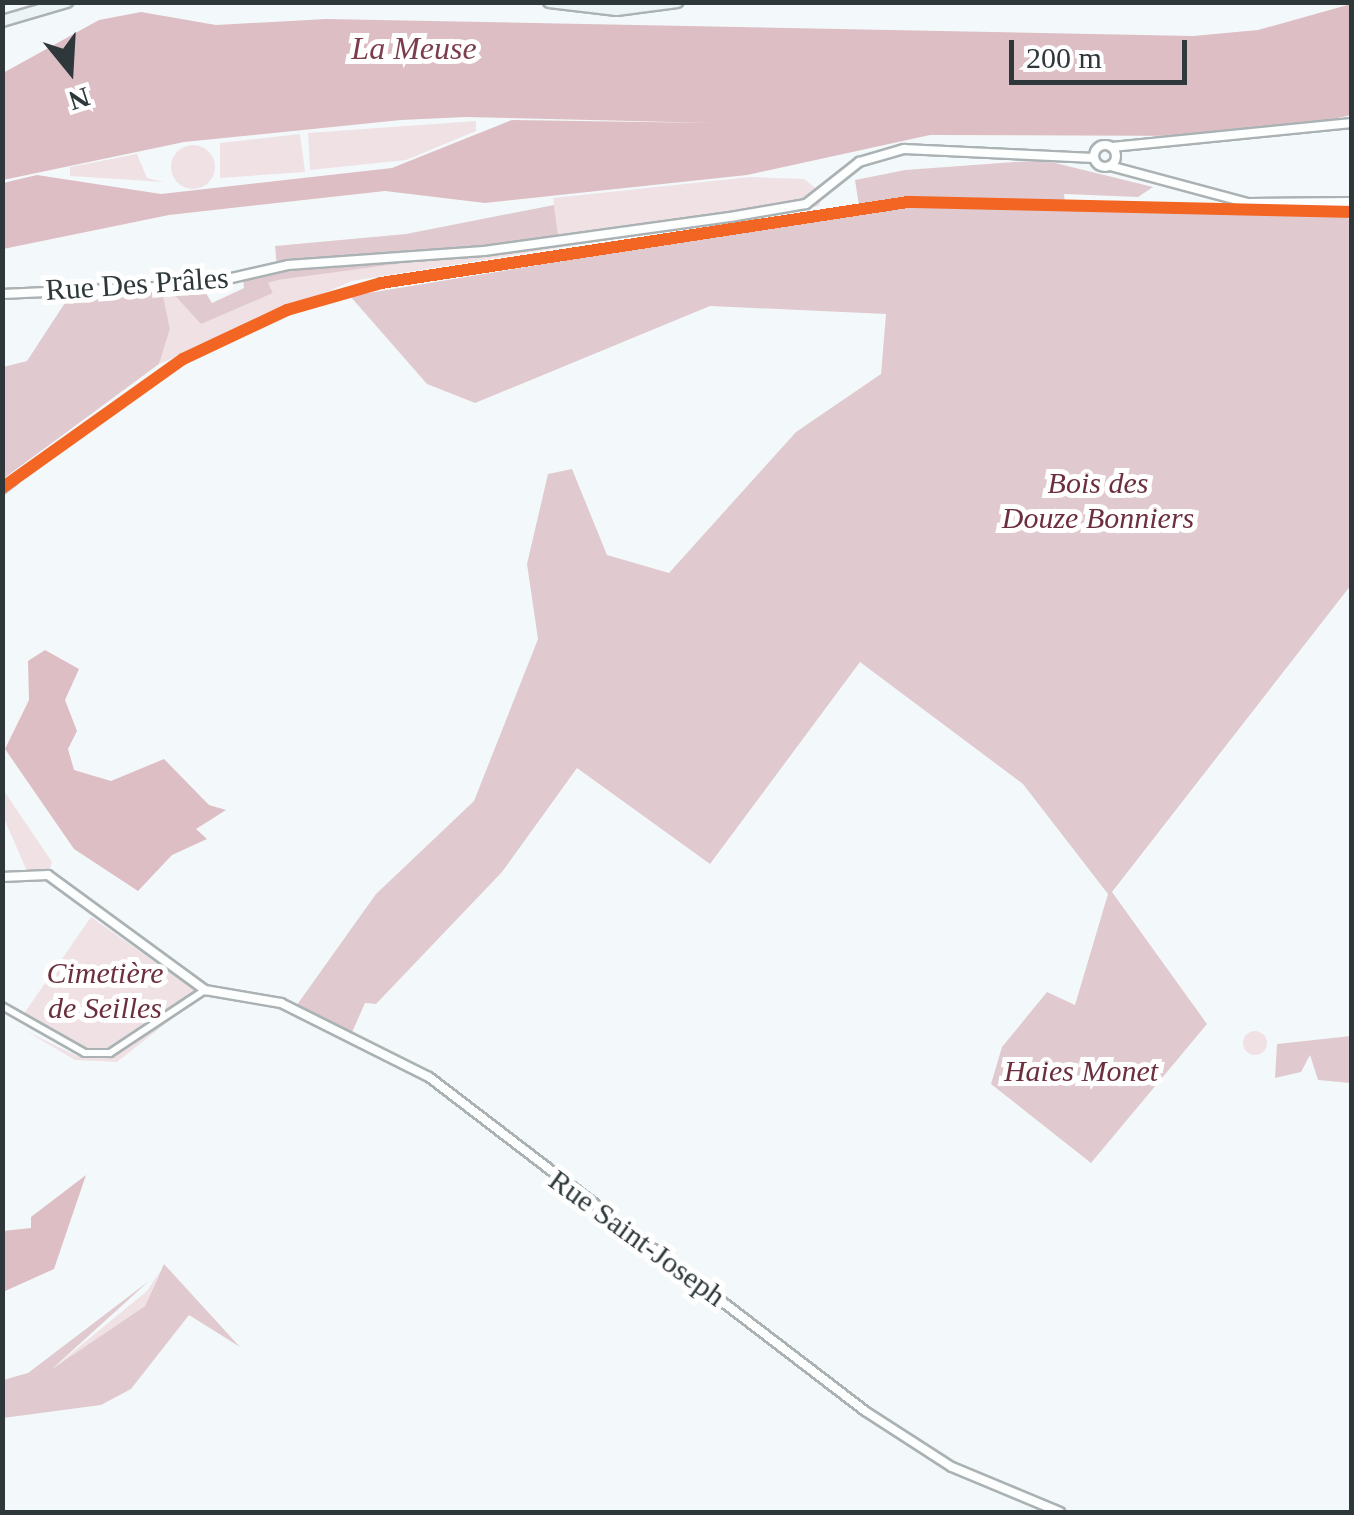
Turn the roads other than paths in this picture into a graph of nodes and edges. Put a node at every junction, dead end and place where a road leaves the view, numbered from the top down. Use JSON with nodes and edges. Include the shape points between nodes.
{"nodes":[{"id":1,"x":549,"y":2,"type":"edge"},
{"id":2,"x":677,"y":2,"type":"edge"},
{"id":3,"x":66,"y":3,"type":"edge"},
{"id":4,"x":70,"y":16,"type":"dead end"},
{"id":5,"x":2,"y":21,"type":"edge"},
{"id":6,"x":1352,"y":122,"type":"edge"},
{"id":7,"x":1112,"y":147,"type":"junction"},
{"id":8,"x":1094,"y":158,"type":"junction"},
{"id":9,"x":1110,"y":166,"type":"junction"},
{"id":10,"x":1352,"y":202,"type":"edge"},
{"id":11,"x":2,"y":294,"type":"edge"},
{"id":12,"x":2,"y":878,"type":"edge"},
{"id":13,"x":205,"y":990,"type":"junction"},
{"id":14,"x":2,"y":1006,"type":"edge"},
{"id":15,"x":1060,"y":1512,"type":"edge"}],
"edges":[{"from":1,"to":2,"type":"main road","via":[[617,10]]},
{"from":3,"to":4,"type":"street"},
{"from":3,"to":5,"type":"main road"},
{"from":6,"to":7,"type":"street"},
{"from":7,"to":8,"type":"street"},
{"from":7,"to":9,"type":"street"},
{"from":8,"to":9,"type":"street"},
{"from":8,"to":11,"type":"street","name":"Rue Des Prâles","via":[[1013,148],[882,152],[806,204],[531,246],[288,265],[228,282]]},
{"from":9,"to":10,"type":"street","via":[[1248,203]]},
{"from":12,"to":13,"type":"street","via":[[48,875]]},
{"from":13,"to":14,"type":"street","via":[[110,1053],[85,1053]]},
{"from":13,"to":15,"type":"street","name":"Rue Saint-Joseph","via":[[281,1003],[429,1078],[866,1411],[952,1467]]}]}
